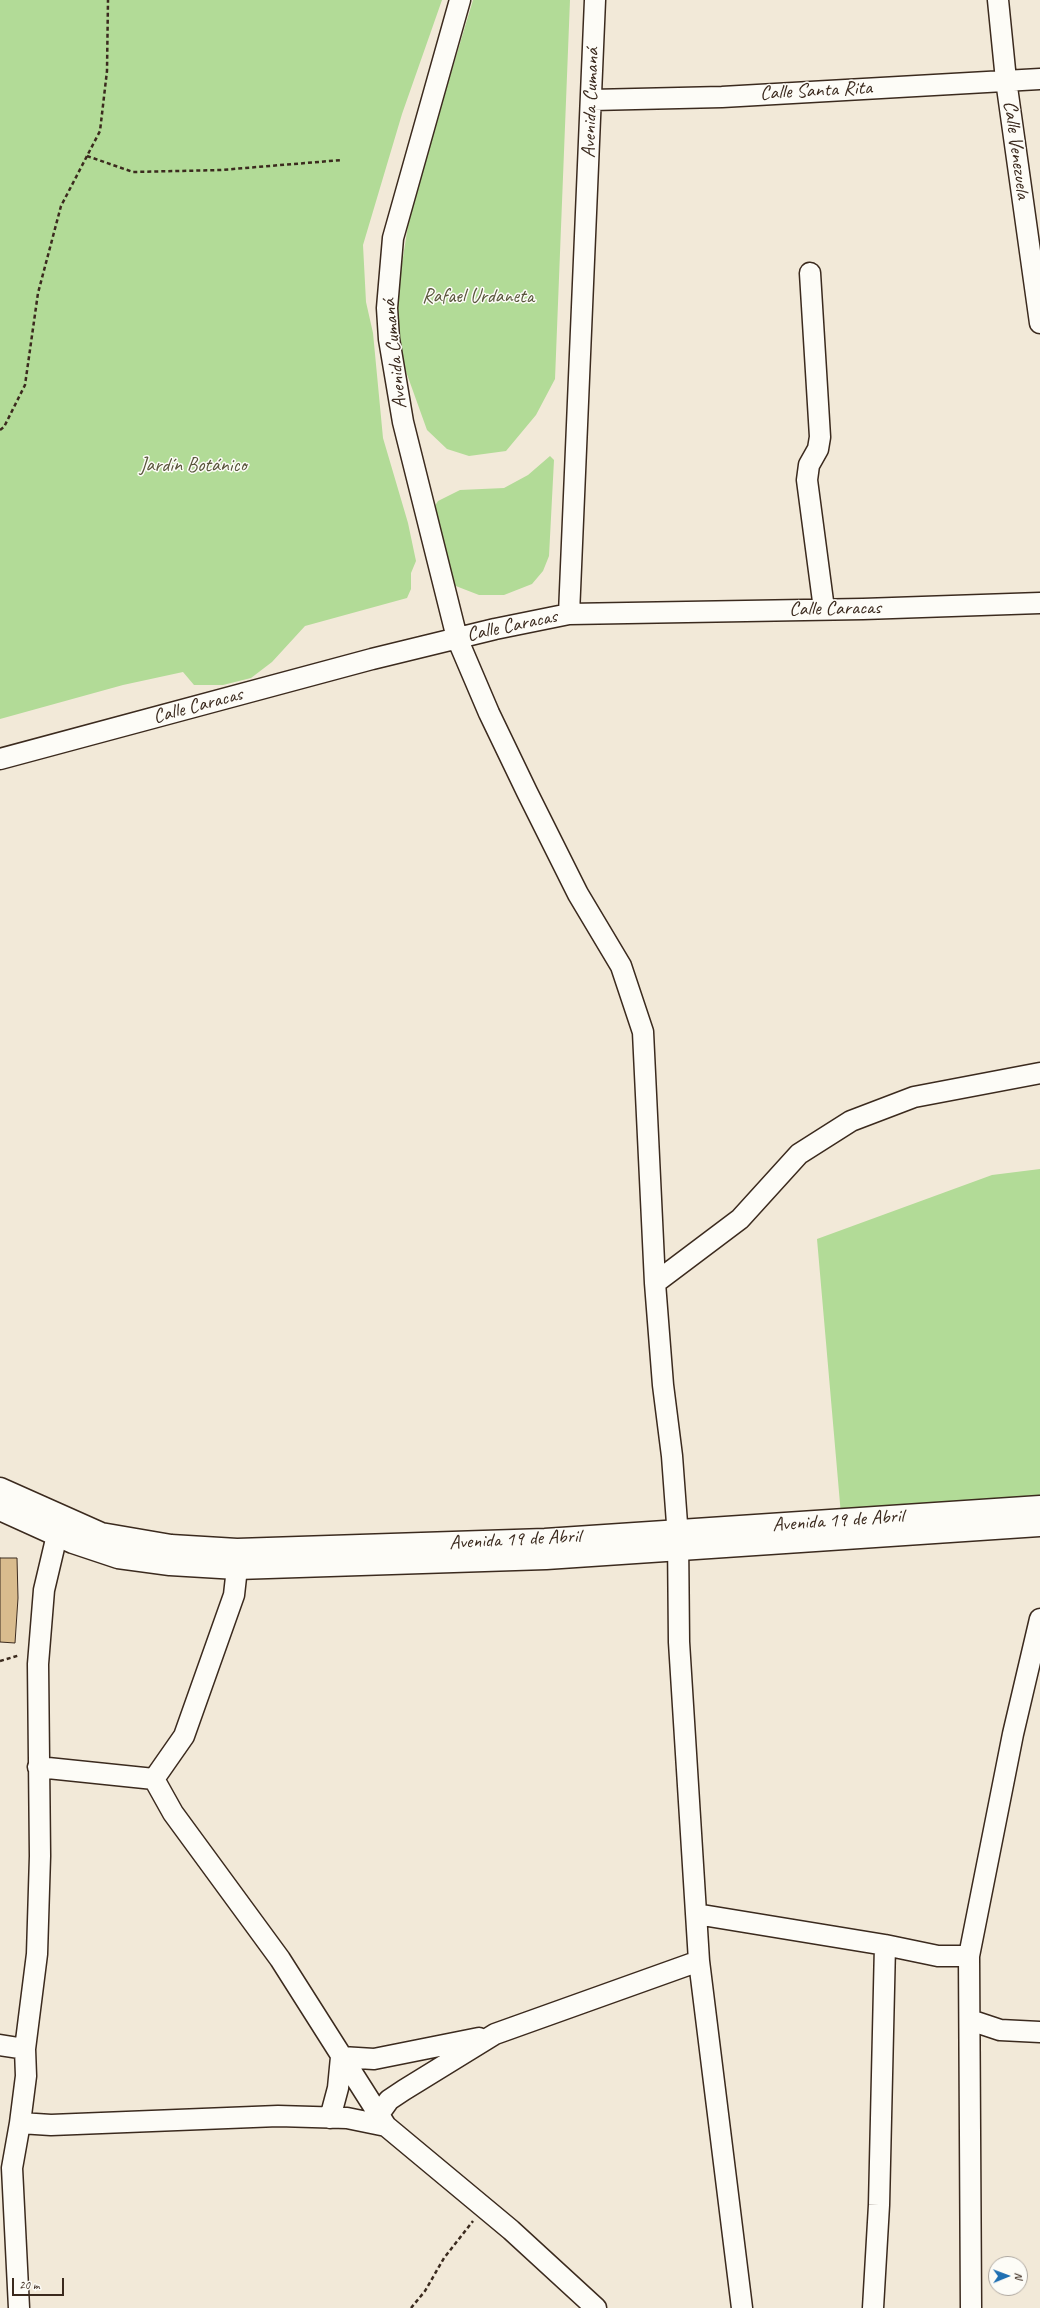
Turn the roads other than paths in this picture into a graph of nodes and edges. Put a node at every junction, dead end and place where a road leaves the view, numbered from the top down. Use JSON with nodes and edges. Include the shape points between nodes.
{"nodes":[{"id":1,"x":460,"y":0,"type":"edge"},
{"id":2,"x":595,"y":0,"type":"edge"},
{"id":3,"x":998,"y":0,"type":"edge"},
{"id":4,"x":1040,"y":79,"type":"edge"},
{"id":5,"x":1006,"y":80,"type":"junction"},
{"id":6,"x":592,"y":100,"type":"junction"},
{"id":7,"x":810,"y":272,"type":"dead end"},
{"id":8,"x":1040,"y":323,"type":"edge"},
{"id":9,"x":1040,"y":603,"type":"edge"},
{"id":10,"x":824,"y":609,"type":"junction"},
{"id":11,"x":569,"y":614,"type":"junction"},
{"id":12,"x":457,"y":638,"type":"junction"},
{"id":13,"x":0,"y":759,"type":"edge"},
{"id":14,"x":1040,"y":1073,"type":"edge"},
{"id":15,"x":655,"y":1283,"type":"junction"},
{"id":16,"x":0,"y":1489,"type":"edge"},
{"id":17,"x":1040,"y":1507,"type":"edge"},
{"id":18,"x":0,"y":1509,"type":"edge"},
{"id":19,"x":1040,"y":1525,"type":"edge"},
{"id":20,"x":57,"y":1535,"type":"junction"},
{"id":21,"x":678,"y":1540,"type":"junction"},
{"id":22,"x":237,"y":1568,"type":"junction"},
{"id":23,"x":1040,"y":1619,"type":"edge"},
{"id":24,"x":38,"y":1767,"type":"junction"},
{"id":25,"x":154,"y":1779,"type":"junction"},
{"id":26,"x":696,"y":1914,"type":"junction"},
{"id":27,"x":885,"y":1945,"type":"junction"},
{"id":28,"x":969,"y":1956,"type":"junction"},
{"id":29,"x":699,"y":1961,"type":"junction"},
{"id":30,"x":970,"y":2020,"type":"junction"},
{"id":31,"x":1040,"y":2032,"type":"edge"},
{"id":32,"x":495,"y":2034,"type":"junction"},
{"id":33,"x":0,"y":2045,"type":"edge"},
{"id":34,"x":25,"y":2049,"type":"junction"},
{"id":35,"x":341,"y":2057,"type":"junction"},
{"id":36,"x":330,"y":2118,"type":"junction"},
{"id":37,"x":383,"y":2120,"type":"junction"},
{"id":38,"x":20,"y":2123,"type":"junction"},
{"id":39,"x":6,"y":2169,"type":"edge"},
{"id":40,"x":19,"y":2308,"type":"edge"},
{"id":41,"x":596,"y":2308,"type":"edge"},
{"id":42,"x":742,"y":2308,"type":"edge"},
{"id":43,"x":873,"y":2308,"type":"edge"},
{"id":44,"x":971,"y":2308,"type":"edge"}],
"edges":[{"from":1,"to":12,"type":"street","name":"Avenida Cumaná","via":[[393,238],[387,308],[394,378]]},
{"from":2,"to":6,"type":"street","name":"Avenida Cumaná"},
{"from":3,"to":5,"type":"street","name":"Calle Venezuela"},
{"from":4,"to":5,"type":"street","name":"Calle Santa Rita"},
{"from":5,"to":6,"type":"street","name":"Calle Santa Rita","via":[[722,97]]},
{"from":5,"to":8,"type":"street","name":"Calle Venezuela"},
{"from":6,"to":11,"type":"street","name":"Avenida Cumaná","via":[[580,322]]},
{"from":7,"to":10,"type":"street","via":[[820,437],[807,480]]},
{"from":9,"to":10,"type":"street","name":"Calle Caracas"},
{"from":10,"to":11,"type":"street","name":"Calle Caracas"},
{"from":11,"to":12,"type":"street","name":"Calle Caracas"},
{"from":12,"to":13,"type":"street","name":"Calle Caracas"},
{"from":12,"to":15,"type":"street","name":"Avenida Cumaná","via":[[489,714],[527,792],[582,900],[621,966],[643,1032]]},
{"from":14,"to":15,"type":"street","via":[[914,1097],[851,1121],[799,1154],[740,1219]]},
{"from":15,"to":21,"type":"street","name":"Avenida Cumaná"},
{"from":16,"to":21,"type":"street","name":"Avenida 19 de Abril","via":[[101,1534],[206,1550],[545,1540]]},
{"from":17,"to":21,"type":"street","name":"Avenida 19 de Abril"},
{"from":18,"to":20,"type":"street","name":"Avenida 19 de Abril"},
{"from":19,"to":21,"type":"street","name":"Avenida 19 de Abril"},
{"from":20,"to":22,"type":"street","name":"Avenida 19 de Abril","via":[[118,1557],[170,1564]]},
{"from":20,"to":24,"type":"street","via":[[44,1590],[38,1664]]},
{"from":21,"to":22,"type":"street","name":"Avenida 19 de Abril","via":[[546,1558]]},
{"from":21,"to":26,"type":"street","name":"Avenida Cumaná","via":[[679,1642]]},
{"from":22,"to":25,"type":"street","via":[[234,1595],[184,1736]]},
{"from":23,"to":28,"type":"street","via":[[1013,1734]]},
{"from":24,"to":25,"type":"street"},
{"from":24,"to":34,"type":"street","via":[[40,1856],[37,1954]]},
{"from":25,"to":35,"type":"street","via":[[173,1813],[280,1959]]},
{"from":26,"to":27,"type":"street"},
{"from":26,"to":29,"type":"street","name":"Avenida Cumaná"},
{"from":27,"to":28,"type":"street","via":[[938,1956]]},
{"from":27,"to":43,"type":"street","via":[[879,2205]]},
{"from":28,"to":30,"type":"street"},
{"from":29,"to":32,"type":"street"},
{"from":29,"to":42,"type":"street","name":"Avenida Cumaná"},
{"from":30,"to":31,"type":"street","via":[[1000,2030]]},
{"from":30,"to":44,"type":"street"},
{"from":32,"to":35,"type":"street","via":[[374,2059]]},
{"from":32,"to":37,"type":"street","via":[[389,2100]]},
{"from":33,"to":34,"type":"street"},
{"from":34,"to":38,"type":"street","via":[[26,2076]]},
{"from":35,"to":36,"type":"street","via":[[338,2088]]},
{"from":35,"to":37,"type":"street"},
{"from":36,"to":37,"type":"street"},
{"from":36,"to":38,"type":"street","via":[[278,2116],[51,2125]]},
{"from":37,"to":41,"type":"street"},
{"from":38,"to":39,"type":"street"},
{"from":39,"to":40,"type":"street"}]}
